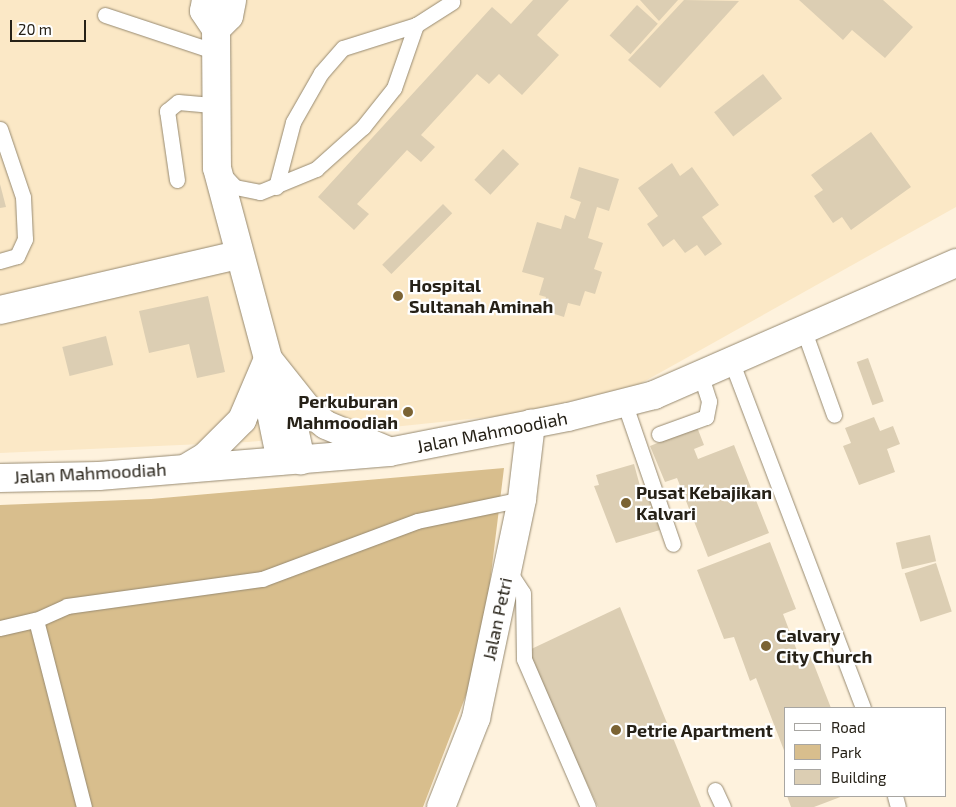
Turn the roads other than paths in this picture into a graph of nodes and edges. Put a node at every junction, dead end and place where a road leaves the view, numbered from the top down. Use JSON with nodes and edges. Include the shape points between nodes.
{"nodes":[{"id":1,"x":206,"y":0,"type":"edge"},
{"id":2,"x":232,"y":0,"type":"edge"},
{"id":3,"x":452,"y":1,"type":"edge"},
{"id":4,"x":105,"y":15,"type":"dead end"},
{"id":5,"x":416,"y":25,"type":"junction"},
{"id":6,"x":216,"y":40,"type":"junction"},
{"id":7,"x":215,"y":105,"type":"junction"},
{"id":8,"x":0,"y":129,"type":"edge"},
{"id":9,"x":217,"y":168,"type":"junction"},
{"id":10,"x":178,"y":180,"type":"dead end"},
{"id":11,"x":276,"y":187,"type":"junction"},
{"id":12,"x":238,"y":255,"type":"junction"},
{"id":13,"x":0,"y":260,"type":"edge"},
{"id":14,"x":956,"y":263,"type":"edge"},
{"id":15,"x":0,"y":310,"type":"edge"},
{"id":16,"x":804,"y":331,"type":"junction"},
{"id":17,"x":268,"y":359,"type":"junction"},
{"id":18,"x":732,"y":363,"type":"junction"},
{"id":19,"x":700,"y":374,"type":"junction"},
{"id":20,"x":624,"y":402,"type":"junction"},
{"id":21,"x":834,"y":415,"type":"dead end"},
{"id":22,"x":531,"y":424,"type":"junction"},
{"id":23,"x":659,"y":434,"type":"dead end"},
{"id":24,"x":389,"y":452,"type":"junction"},
{"id":25,"x":291,"y":461,"type":"junction"},
{"id":26,"x":188,"y":467,"type":"junction"},
{"id":27,"x":0,"y":478,"type":"edge"},
{"id":28,"x":522,"y":499,"type":"junction"},
{"id":29,"x":673,"y":544,"type":"dead end"},
{"id":30,"x":508,"y":570,"type":"junction"},
{"id":31,"x":36,"y":620,"type":"junction"},
{"id":32,"x":0,"y":628,"type":"edge"},
{"id":33,"x":863,"y":707,"type":"edge"},
{"id":34,"x":716,"y":790,"type":"dead end"},
{"id":35,"x":84,"y":807,"type":"edge"},
{"id":36,"x":441,"y":807,"type":"edge"},
{"id":37,"x":588,"y":807,"type":"edge"},
{"id":38,"x":723,"y":807,"type":"edge"}],
"edges":[{"from":1,"to":6,"type":"main road","via":[[204,11]]},
{"from":2,"to":6,"type":"main road","via":[[229,16]]},
{"from":3,"to":5,"type":"lane"},
{"from":4,"to":6,"type":"lane"},
{"from":5,"to":11,"type":"lane","via":[[394,88],[363,128],[316,170]]},
{"from":5,"to":11,"type":"lane","via":[[343,48],[327,67],[293,122]]},
{"from":6,"to":7,"type":"main road"},
{"from":7,"to":9,"type":"main road"},
{"from":7,"to":10,"type":"lane","via":[[178,102],[167,111]]},
{"from":8,"to":13,"type":"lane","via":[[23,197],[25,239],[17,256]]},
{"from":9,"to":11,"type":"lane","via":[[235,187],[260,192]]},
{"from":9,"to":12,"type":"main road"},
{"from":12,"to":15,"type":"main road"},
{"from":12,"to":17,"type":"main road"},
{"from":14,"to":16,"type":"main road","name":"Jalan Mahmoodiah"},
{"from":16,"to":18,"type":"main road","name":"Jalan Mahmoodiah"},
{"from":16,"to":21,"type":"lane"},
{"from":17,"to":24,"type":"main road","via":[[311,413],[326,425]]},
{"from":17,"to":25,"type":"main road","via":[[286,392]]},
{"from":17,"to":26,"type":"main road","via":[[242,420],[206,456]]},
{"from":18,"to":19,"type":"main road","name":"Jalan Mahmoodiah"},
{"from":18,"to":33,"type":"lane"},
{"from":19,"to":20,"type":"main road","name":"Jalan Mahmoodiah","via":[[654,395]]},
{"from":19,"to":23,"type":"lane","via":[[710,401],[706,417]]},
{"from":20,"to":22,"type":"main road","name":"Jalan Mahmoodiah"},
{"from":20,"to":29,"type":"lane"},
{"from":22,"to":24,"type":"main road","name":"Jalan Mahmoodiah"},
{"from":22,"to":28,"type":"main road","name":"Jalan Petri"},
{"from":24,"to":25,"type":"main road","name":"Jalan Mahmoodiah"},
{"from":25,"to":26,"type":"main road","name":"Jalan Mahmoodiah"},
{"from":26,"to":27,"type":"main road","name":"Jalan Mahmoodiah","via":[[99,476]]},
{"from":28,"to":30,"type":"main road","name":"Jalan Petri"},
{"from":28,"to":31,"type":"lane","via":[[417,521],[262,579],[77,604]]},
{"from":30,"to":36,"type":"main road","name":"Jalan Petri","via":[[476,718]]},
{"from":30,"to":37,"type":"lane","via":[[523,593],[524,659]]},
{"from":31,"to":32,"type":"lane"},
{"from":31,"to":35,"type":"lane"},
{"from":34,"to":38,"type":"lane"}]}
